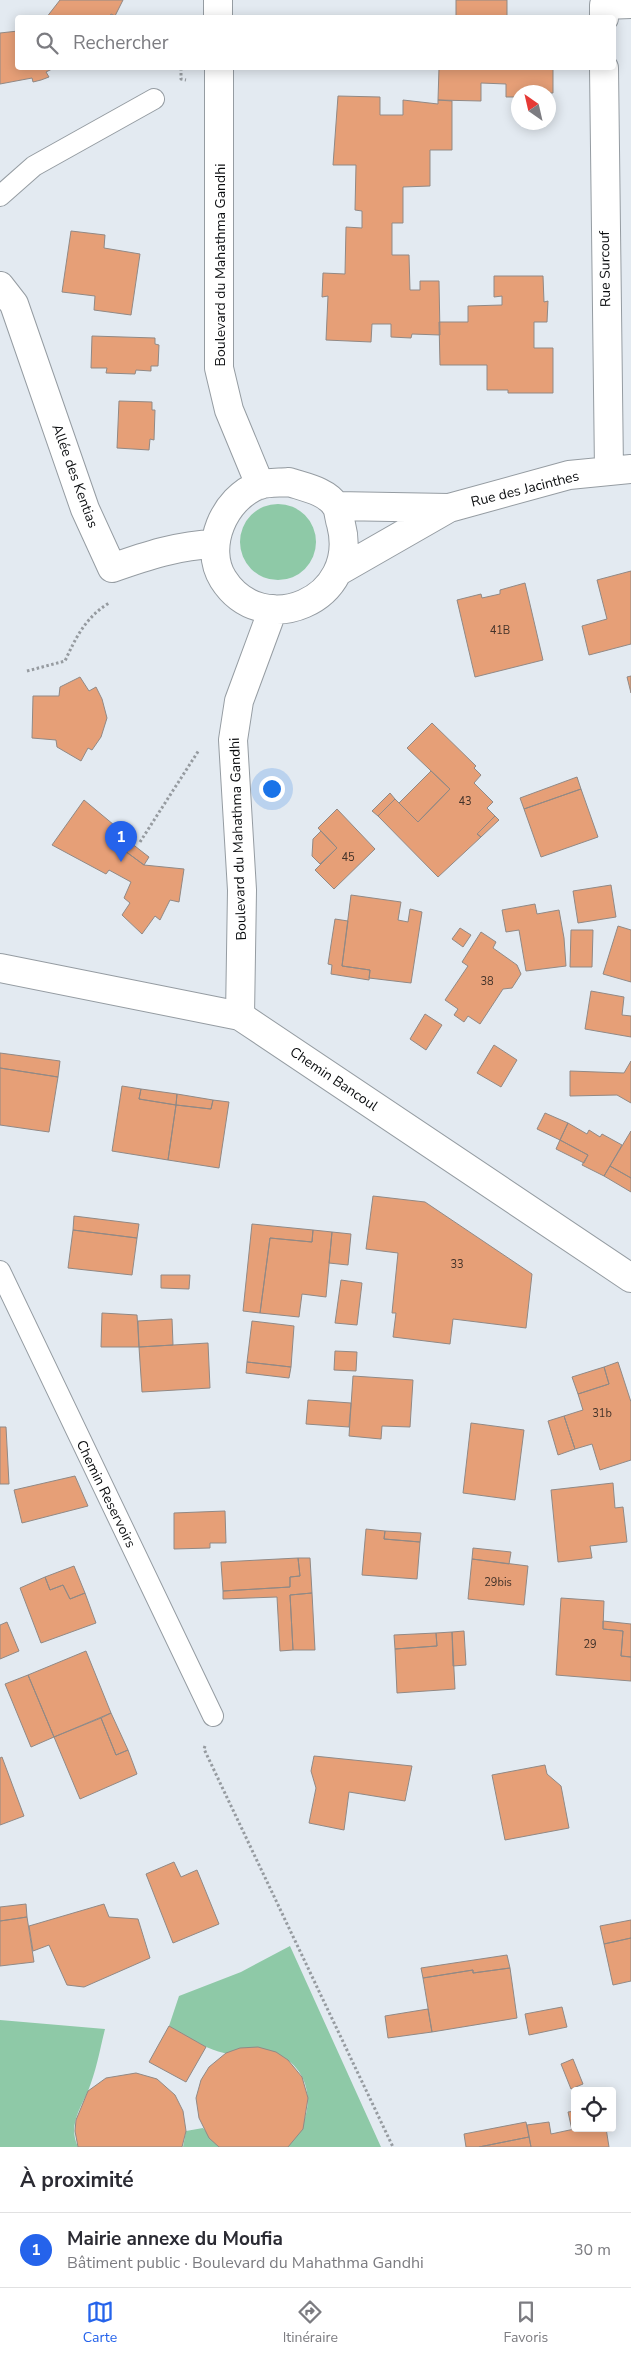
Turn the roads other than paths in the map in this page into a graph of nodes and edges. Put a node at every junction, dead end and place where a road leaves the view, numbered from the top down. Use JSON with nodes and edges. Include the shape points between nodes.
{"nodes":[{"id":1,"x":218,"y":0,"type":"edge"},
{"id":2,"x":631,"y":4,"type":"edge"},
{"id":3,"x":604,"y":7,"type":"edge"},
{"id":4,"x":218,"y":15,"type":"edge"},
{"id":5,"x":219,"y":70,"type":"edge"},
{"id":6,"x":604,"y":70,"type":"edge"},
{"id":7,"x":154,"y":100,"type":"dead end"},
{"id":8,"x":0,"y":196,"type":"edge"},
{"id":9,"x":5,"y":298,"type":"edge"},
{"id":10,"x":620,"y":470,"type":"edge"},
{"id":11,"x":260,"y":485,"type":"junction"},
{"id":12,"x":336,"y":506,"type":"junction"},
{"id":13,"x":449,"y":508,"type":"junction"},
{"id":14,"x":215,"y":544,"type":"junction"},
{"id":15,"x":339,"y":572,"type":"junction"},
{"id":16,"x":273,"y":609,"type":"junction"},
{"id":17,"x":0,"y":968,"type":"edge"},
{"id":18,"x":240,"y":1016,"type":"junction"},
{"id":19,"x":0,"y":1271,"type":"edge"},
{"id":20,"x":631,"y":1278,"type":"edge"},
{"id":21,"x":213,"y":1716,"type":"road end"}],
"edges":[{"from":1,"to":4,"type":"street"},
{"from":2,"to":3,"type":"street"},
{"from":5,"to":11,"type":"street","name":"Boulevard du Mahathma Gandhi","via":[[219,368],[229,410]]},
{"from":6,"to":10,"type":"street","name":"Rue Surcouf"},
{"from":7,"to":8,"type":"lane","via":[[34,166]]},
{"from":9,"to":14,"type":"street","name":"Allée des Kentias","via":[[85,509],[112,568],[152,554]]},
{"from":10,"to":13,"type":"street","name":"Rue des Jacinthes","via":[[569,476]]},
{"from":11,"to":12,"type":"street","via":[[289,482],[317,491]]},
{"from":11,"to":14,"type":"street","via":[[240,496],[220,521]]},
{"from":12,"to":13,"type":"street","name":"Rue des Jacinthes"},
{"from":12,"to":15,"type":"street","via":[[344,539]]},
{"from":13,"to":15,"type":"street","name":"Rue des Jacinthes"},
{"from":14,"to":16,"type":"street","via":[[218,570],[229,589],[248,604]]},
{"from":15,"to":16,"type":"street","via":[[321,596],[298,606]]},
{"from":16,"to":18,"type":"street","name":"Boulevard du Mahathma Gandhi","via":[[239,701],[233,740],[242,890]]},
{"from":17,"to":18,"type":"street","name":"Chemin Bancoul"},
{"from":18,"to":20,"type":"street","name":"Chemin Bancoul"},
{"from":19,"to":21,"type":"lane","name":"Chemin Reservoirs"}]}
